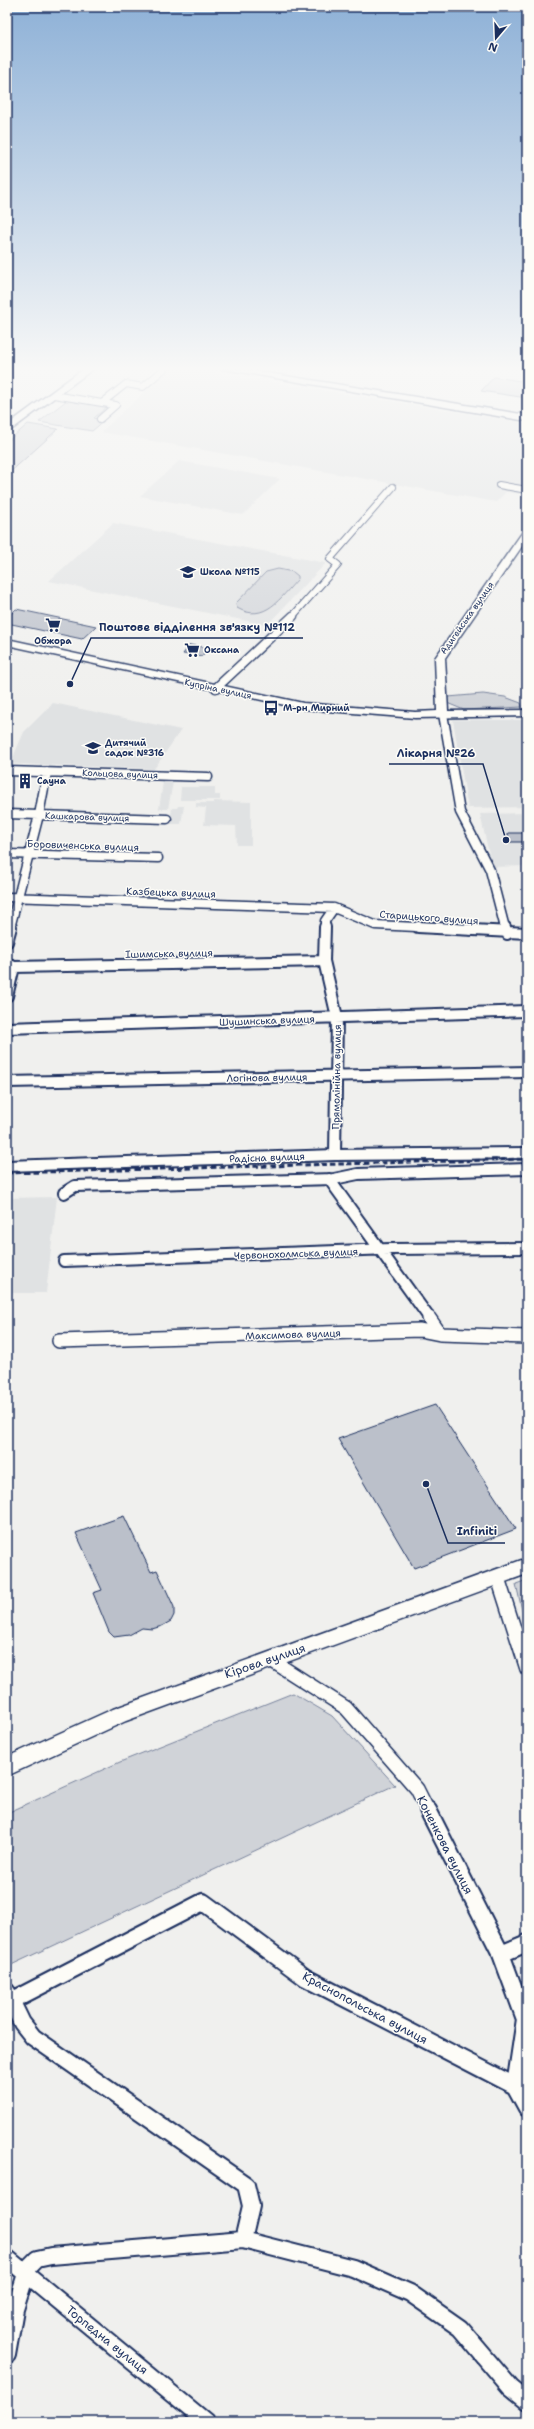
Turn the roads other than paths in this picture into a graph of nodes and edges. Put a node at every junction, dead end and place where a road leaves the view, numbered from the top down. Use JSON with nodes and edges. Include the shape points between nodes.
{"nodes":[{"id":1,"x":499,"y":485,"type":"dead end"},
{"id":2,"x":393,"y":487,"type":"dead end"},
{"id":3,"x":527,"y":490,"type":"edge"},
{"id":4,"x":527,"y":532,"type":"edge"},
{"id":5,"x":7,"y":642,"type":"edge"},
{"id":6,"x":216,"y":688,"type":"junction"},
{"id":7,"x":527,"y":713,"type":"edge"},
{"id":8,"x":443,"y":714,"type":"junction"},
{"id":9,"x":7,"y":771,"type":"edge"},
{"id":10,"x":47,"y":772,"type":"junction"},
{"id":11,"x":208,"y":777,"type":"dead end"},
{"id":12,"x":7,"y":814,"type":"edge"},
{"id":13,"x":39,"y":815,"type":"junction"},
{"id":14,"x":167,"y":819,"type":"dead end"},
{"id":15,"x":7,"y":854,"type":"edge"},
{"id":16,"x":29,"y":854,"type":"junction"},
{"id":17,"x":158,"y":858,"type":"dead end"},
{"id":18,"x":7,"y":897,"type":"edge"},
{"id":19,"x":19,"y":897,"type":"junction"},
{"id":20,"x":334,"y":908,"type":"junction"},
{"id":21,"x":507,"y":934,"type":"junction"},
{"id":22,"x":526,"y":936,"type":"edge"},
{"id":23,"x":7,"y":942,"type":"edge"},
{"id":24,"x":324,"y":961,"type":"junction"},
{"id":25,"x":10,"y":965,"type":"edge"},
{"id":26,"x":7,"y":996,"type":"edge"},
{"id":27,"x":527,"y":1011,"type":"edge"},
{"id":28,"x":337,"y":1018,"type":"junction"},
{"id":29,"x":7,"y":1028,"type":"edge"},
{"id":30,"x":527,"y":1072,"type":"edge"},
{"id":31,"x":336,"y":1075,"type":"junction"},
{"id":32,"x":7,"y":1082,"type":"edge"},
{"id":33,"x":527,"y":1153,"type":"edge"},
{"id":34,"x":335,"y":1154,"type":"junction"},
{"id":35,"x":7,"y":1166,"type":"edge"},
{"id":36,"x":527,"y":1170,"type":"edge"},
{"id":37,"x":329,"y":1179,"type":"junction"},
{"id":38,"x":64,"y":1193,"type":"dead end"},
{"id":39,"x":527,"y":1248,"type":"edge"},
{"id":40,"x":381,"y":1250,"type":"junction"},
{"id":41,"x":64,"y":1261,"type":"dead end"},
{"id":42,"x":440,"y":1334,"type":"junction"},
{"id":43,"x":527,"y":1337,"type":"edge"},
{"id":44,"x":59,"y":1341,"type":"dead end"},
{"id":45,"x":527,"y":1566,"type":"edge"},
{"id":46,"x":498,"y":1578,"type":"junction"},
{"id":47,"x":272,"y":1660,"type":"junction"},
{"id":48,"x":527,"y":1669,"type":"edge"},
{"id":49,"x":7,"y":1767,"type":"edge"},
{"id":50,"x":527,"y":1943,"type":"edge"},
{"id":51,"x":501,"y":1954,"type":"junction"},
{"id":52,"x":10,"y":1996,"type":"edge"},
{"id":53,"x":515,"y":2086,"type":"junction"},
{"id":54,"x":527,"y":2108,"type":"edge"},
{"id":55,"x":243,"y":2240,"type":"junction"},
{"id":56,"x":7,"y":2258,"type":"edge"},
{"id":57,"x":25,"y":2273,"type":"junction"},
{"id":58,"x":7,"y":2355,"type":"edge"},
{"id":59,"x":527,"y":2401,"type":"edge"},
{"id":60,"x":206,"y":2422,"type":"edge"}],
"edges":[{"from":1,"to":3,"type":"street"},
{"from":2,"to":6,"type":"street","via":[[330,559],[338,565],[288,622]]},
{"from":4,"to":8,"type":"main road","name":"Адигейська вулиця","via":[[440,658]]},
{"from":5,"to":6,"type":"main road","name":"Купріна вулиця"},
{"from":6,"to":8,"type":"main road","name":"Купріна вулиця","via":[[283,703],[334,709],[388,714]]},
{"from":7,"to":8,"type":"main road","name":"Купріна вулиця"},
{"from":8,"to":21,"type":"street","via":[[460,812],[490,870]]},
{"from":9,"to":10,"type":"street","name":"Кольцова вулиця"},
{"from":10,"to":11,"type":"street","name":"Кольцова вулиця"},
{"from":10,"to":13,"type":"street"},
{"from":12,"to":13,"type":"street","name":"Кашкарова вулиця"},
{"from":13,"to":14,"type":"street","name":"Кашкарова вулиця"},
{"from":13,"to":16,"type":"street"},
{"from":15,"to":16,"type":"street","name":"Боровиченська вулиця"},
{"from":16,"to":17,"type":"street","name":"Боровиченська вулиця"},
{"from":16,"to":19,"type":"street"},
{"from":18,"to":19,"type":"street","name":"Казбецька вулиця"},
{"from":19,"to":20,"type":"street","name":"Казбецька вулиця"},
{"from":19,"to":23,"type":"street"},
{"from":20,"to":21,"type":"street","name":"Старицького вулиця","via":[[350,912],[360,920],[375,925]]},
{"from":20,"to":24,"type":"street","name":"Прямолінійна вулиця","via":[[325,921]]},
{"from":21,"to":22,"type":"street","name":"Старицького вулиця"},
{"from":24,"to":25,"type":"street","name":"Ішимська вулиця"},
{"from":24,"to":28,"type":"street","name":"Прямолінійна вулиця"},
{"from":25,"to":26,"type":"street"},
{"from":27,"to":28,"type":"street","name":"Шушинська вулиця"},
{"from":28,"to":29,"type":"street","name":"Шушинська вулиця"},
{"from":28,"to":31,"type":"street","name":"Прямолінійна вулиця"},
{"from":30,"to":31,"type":"street","name":"Логінова вулиця"},
{"from":31,"to":32,"type":"street","name":"Логінова вулиця"},
{"from":31,"to":34,"type":"street","name":"Прямолінійна вулиця"},
{"from":33,"to":34,"type":"street","name":"Радісна вулиця"},
{"from":34,"to":35,"type":"street","name":"Радісна вулиця"},
{"from":36,"to":37,"type":"street","via":[[358,1174]]},
{"from":37,"to":38,"type":"street","via":[[75,1186]]},
{"from":37,"to":40,"type":"street"},
{"from":39,"to":40,"type":"street","name":"Червонохолмська вулиця"},
{"from":40,"to":41,"type":"street","name":"Червонохолмська вулиця"},
{"from":40,"to":42,"type":"street"},
{"from":42,"to":43,"type":"street","name":"Максимова вулиця"},
{"from":42,"to":44,"type":"street","name":"Максимова вулиця","via":[[420,1330]]},
{"from":45,"to":46,"type":"main road","name":"Кірова вулиця"},
{"from":46,"to":47,"type":"main road","name":"Кірова вулиця"},
{"from":46,"to":48,"type":"street"},
{"from":47,"to":49,"type":"main road","name":"Кірова вулиця","via":[[120,1715]]},
{"from":47,"to":51,"type":"street","name":"Коненкова вулиця","via":[[346,1708],[417,1789]]},
{"from":50,"to":51,"type":"street"},
{"from":51,"to":53,"type":"street","name":"Коненкова вулиця","via":[[525,2020]]},
{"from":52,"to":53,"type":"street","name":"Краснопольська вулиця","via":[[203,1902],[306,1978]]},
{"from":52,"to":55,"type":"street","via":[[22,2023],[33,2037],[246,2185],[252,2195],[252,2205]]},
{"from":53,"to":54,"type":"street"},
{"from":55,"to":57,"type":"street","via":[[51,2256],[37,2259]]},
{"from":55,"to":59,"type":"street","via":[[353,2268],[410,2293],[460,2328],[511,2388]]},
{"from":56,"to":57,"type":"street","name":"Торпедна вулиця"},
{"from":57,"to":58,"type":"street","via":[[15,2309]]},
{"from":57,"to":60,"type":"street","name":"Торпедна вулиця"}]}
